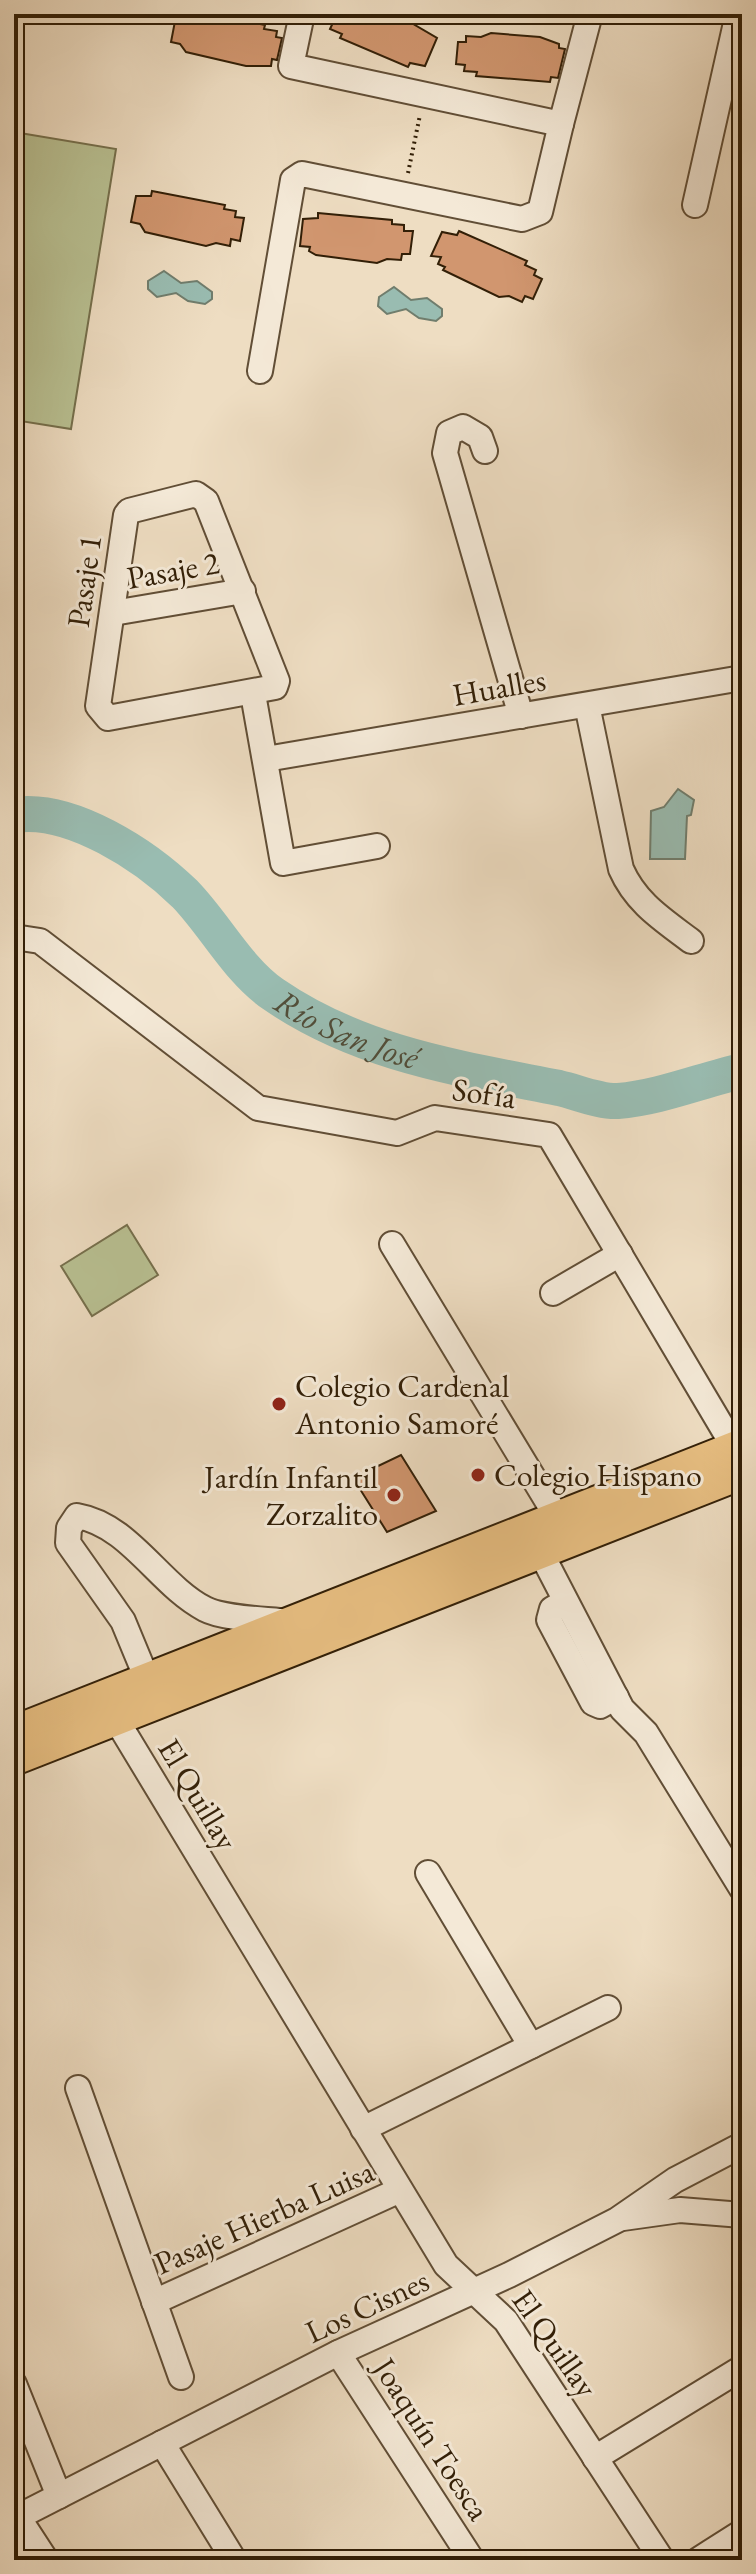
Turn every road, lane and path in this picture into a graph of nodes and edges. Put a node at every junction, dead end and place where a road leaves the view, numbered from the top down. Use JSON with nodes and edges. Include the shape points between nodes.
{"nodes":[{"id":1,"x":302,"y":14,"type":"edge"},
{"id":2,"x":590,"y":14,"type":"edge"},
{"id":3,"x":738,"y":14,"type":"edge"},
{"id":4,"x":424,"y":97,"type":"junction"},
{"id":5,"x":561,"y":124,"type":"junction"},
{"id":6,"x":403,"y":195,"type":"junction"},
{"id":7,"x":695,"y":205,"type":"dead end"},
{"id":8,"x":260,"y":371,"type":"dead end"},
{"id":9,"x":485,"y":451,"type":"dead end"},
{"id":10,"x":243,"y":591,"type":"junction"},
{"id":11,"x":113,"y":613,"type":"junction"},
{"id":12,"x":742,"y":678,"type":"edge"},
{"id":13,"x":253,"y":694,"type":"junction"},
{"id":14,"x":587,"y":705,"type":"junction"},
{"id":15,"x":521,"y":716,"type":"junction"},
{"id":16,"x":266,"y":759,"type":"junction"},
{"id":17,"x":377,"y":846,"type":"dead end"},
{"id":18,"x":14,"y":937,"type":"edge"},
{"id":19,"x":691,"y":941,"type":"dead end"},
{"id":20,"x":392,"y":1244,"type":"dead end"},
{"id":21,"x":620,"y":1254,"type":"junction"},
{"id":22,"x":553,"y":1293,"type":"dead end"},
{"id":23,"x":739,"y":1455,"type":"edge"},
{"id":24,"x":557,"y":1517,"type":"junction"},
{"id":25,"x":541,"y":1553,"type":"junction"},
{"id":26,"x":290,"y":1622,"type":"junction"},
{"id":27,"x":147,"y":1679,"type":"junction"},
{"id":28,"x":109,"y":1708,"type":"junction"},
{"id":29,"x":14,"y":1731,"type":"edge"},
{"id":30,"x":14,"y":1760,"type":"edge"},
{"id":31,"x":428,"y":1873,"type":"dead end"},
{"id":32,"x":742,"y":1889,"type":"edge"},
{"id":33,"x":608,"y":2008,"type":"dead end"},
{"id":34,"x":531,"y":2046,"type":"junction"},
{"id":35,"x":78,"y":2088,"type":"dead end"},
{"id":36,"x":363,"y":2129,"type":"junction"},
{"id":37,"x":742,"y":2145,"type":"edge"},
{"id":38,"x":400,"y":2190,"type":"junction"},
{"id":39,"x":742,"y":2215,"type":"edge"},
{"id":40,"x":617,"y":2220,"type":"junction"},
{"id":41,"x":475,"y":2293,"type":"junction"},
{"id":42,"x":154,"y":2302,"type":"junction"},
{"id":43,"x":338,"y":2353,"type":"junction"},
{"id":44,"x":742,"y":2368,"type":"edge"},
{"id":45,"x":181,"y":2377,"type":"dead end"},
{"id":46,"x":14,"y":2384,"type":"edge"},
{"id":47,"x":24,"y":2441,"type":"edge"},
{"id":48,"x":162,"y":2443,"type":"junction"},
{"id":49,"x":595,"y":2458,"type":"junction"},
{"id":50,"x":59,"y":2496,"type":"junction"},
{"id":51,"x":16,"y":2518,"type":"edge"},
{"id":52,"x":742,"y":2532,"type":"edge"},
{"id":53,"x":46,"y":2560,"type":"edge"},
{"id":54,"x":234,"y":2560,"type":"edge"},
{"id":55,"x":472,"y":2560,"type":"edge"},
{"id":56,"x":662,"y":2560,"type":"edge"},
{"id":57,"x":698,"y":2560,"type":"edge"}],
"edges":[{"from":1,"to":4,"type":"street","via":[[291,66]]},
{"from":2,"to":5,"type":"street"},
{"from":3,"to":7,"type":"street"},
{"from":4,"to":5,"type":"street"},
{"from":4,"to":6,"type":"path"},
{"from":5,"to":6,"type":"street","via":[[540,212],[522,219]]},
{"from":6,"to":8,"type":"street","via":[[302,174],[293,180]]},
{"from":9,"to":15,"type":"street","via":[[473,430],[463,427],[449,433],[445,453],[450,480]]},
{"from":10,"to":11,"type":"street","name":"Pasaje 2"},
{"from":10,"to":11,"type":"street","name":"Pasaje 1","via":[[206,501],[196,494],[126,515]]},
{"from":10,"to":13,"type":"street","name":"Pasaje 1","via":[[277,681],[273,689]]},
{"from":11,"to":13,"type":"street","name":"Pasaje 1","via":[[98,706],[108,718]]},
{"from":12,"to":14,"type":"street","name":"Hualles"},
{"from":13,"to":16,"type":"street"},
{"from":14,"to":15,"type":"street","name":"Hualles"},
{"from":14,"to":19,"type":"street","via":[[621,869],[642,904]]},
{"from":15,"to":16,"type":"street","name":"Hualles"},
{"from":16,"to":17,"type":"street","via":[[283,863]]},
{"from":18,"to":21,"type":"street","name":"Sofía","via":[[40,941],[258,1108],[397,1133],[435,1118],[549,1135]]},
{"from":20,"to":24,"type":"street"},
{"from":21,"to":22,"type":"street"},
{"from":21,"to":23,"type":"street","name":"Sofía"},
{"from":23,"to":24,"type":"main road"},
{"from":23,"to":25,"type":"main road"},
{"from":24,"to":26,"type":"main road"},
{"from":25,"to":28,"type":"main road"},
{"from":25,"to":32,"type":"street","via":[[616,1697],[634,1725],[646,1733]]},
{"from":26,"to":27,"type":"main road"},
{"from":26,"to":27,"type":"street","via":[[209,1611],[180,1594],[95,1519],[77,1516],[68,1543],[123,1621]]},
{"from":27,"to":28,"type":"main road"},
{"from":28,"to":29,"type":"main road"},
{"from":28,"to":30,"type":"main road"},
{"from":28,"to":36,"type":"street","name":"El Quillay"},
{"from":31,"to":34,"type":"street"},
{"from":33,"to":34,"type":"street"},
{"from":34,"to":36,"type":"street"},
{"from":35,"to":42,"type":"street","name":"Pasaje Hierba Luisa"},
{"from":36,"to":38,"type":"street","name":"El Quillay"},
{"from":37,"to":40,"type":"street","name":"Los Cisnes","via":[[675,2180]]},
{"from":38,"to":41,"type":"street","name":"El Quillay","via":[[446,2265]]},
{"from":38,"to":42,"type":"street","name":"Pasaje Hierba Luisa"},
{"from":39,"to":40,"type":"street","via":[[661,2211]]},
{"from":40,"to":41,"type":"street","name":"Los Cisnes"},
{"from":41,"to":43,"type":"street","name":"Los Cisnes"},
{"from":41,"to":49,"type":"street","name":"El Quillay","via":[[506,2321]]},
{"from":42,"to":45,"type":"street","name":"Pasaje Hierba Luisa"},
{"from":43,"to":48,"type":"street","name":"Los Cisnes"},
{"from":43,"to":55,"type":"street","name":"Joaquín Toesca"},
{"from":44,"to":49,"type":"street"},
{"from":46,"to":47,"type":"street"},
{"from":47,"to":50,"type":"street"},
{"from":48,"to":50,"type":"street","name":"Los Cisnes"},
{"from":48,"to":54,"type":"street"},
{"from":49,"to":56,"type":"street","name":"El Quillay"},
{"from":50,"to":51,"type":"street","name":"Los Cisnes"},
{"from":51,"to":53,"type":"street"},
{"from":52,"to":57,"type":"street"}]}
